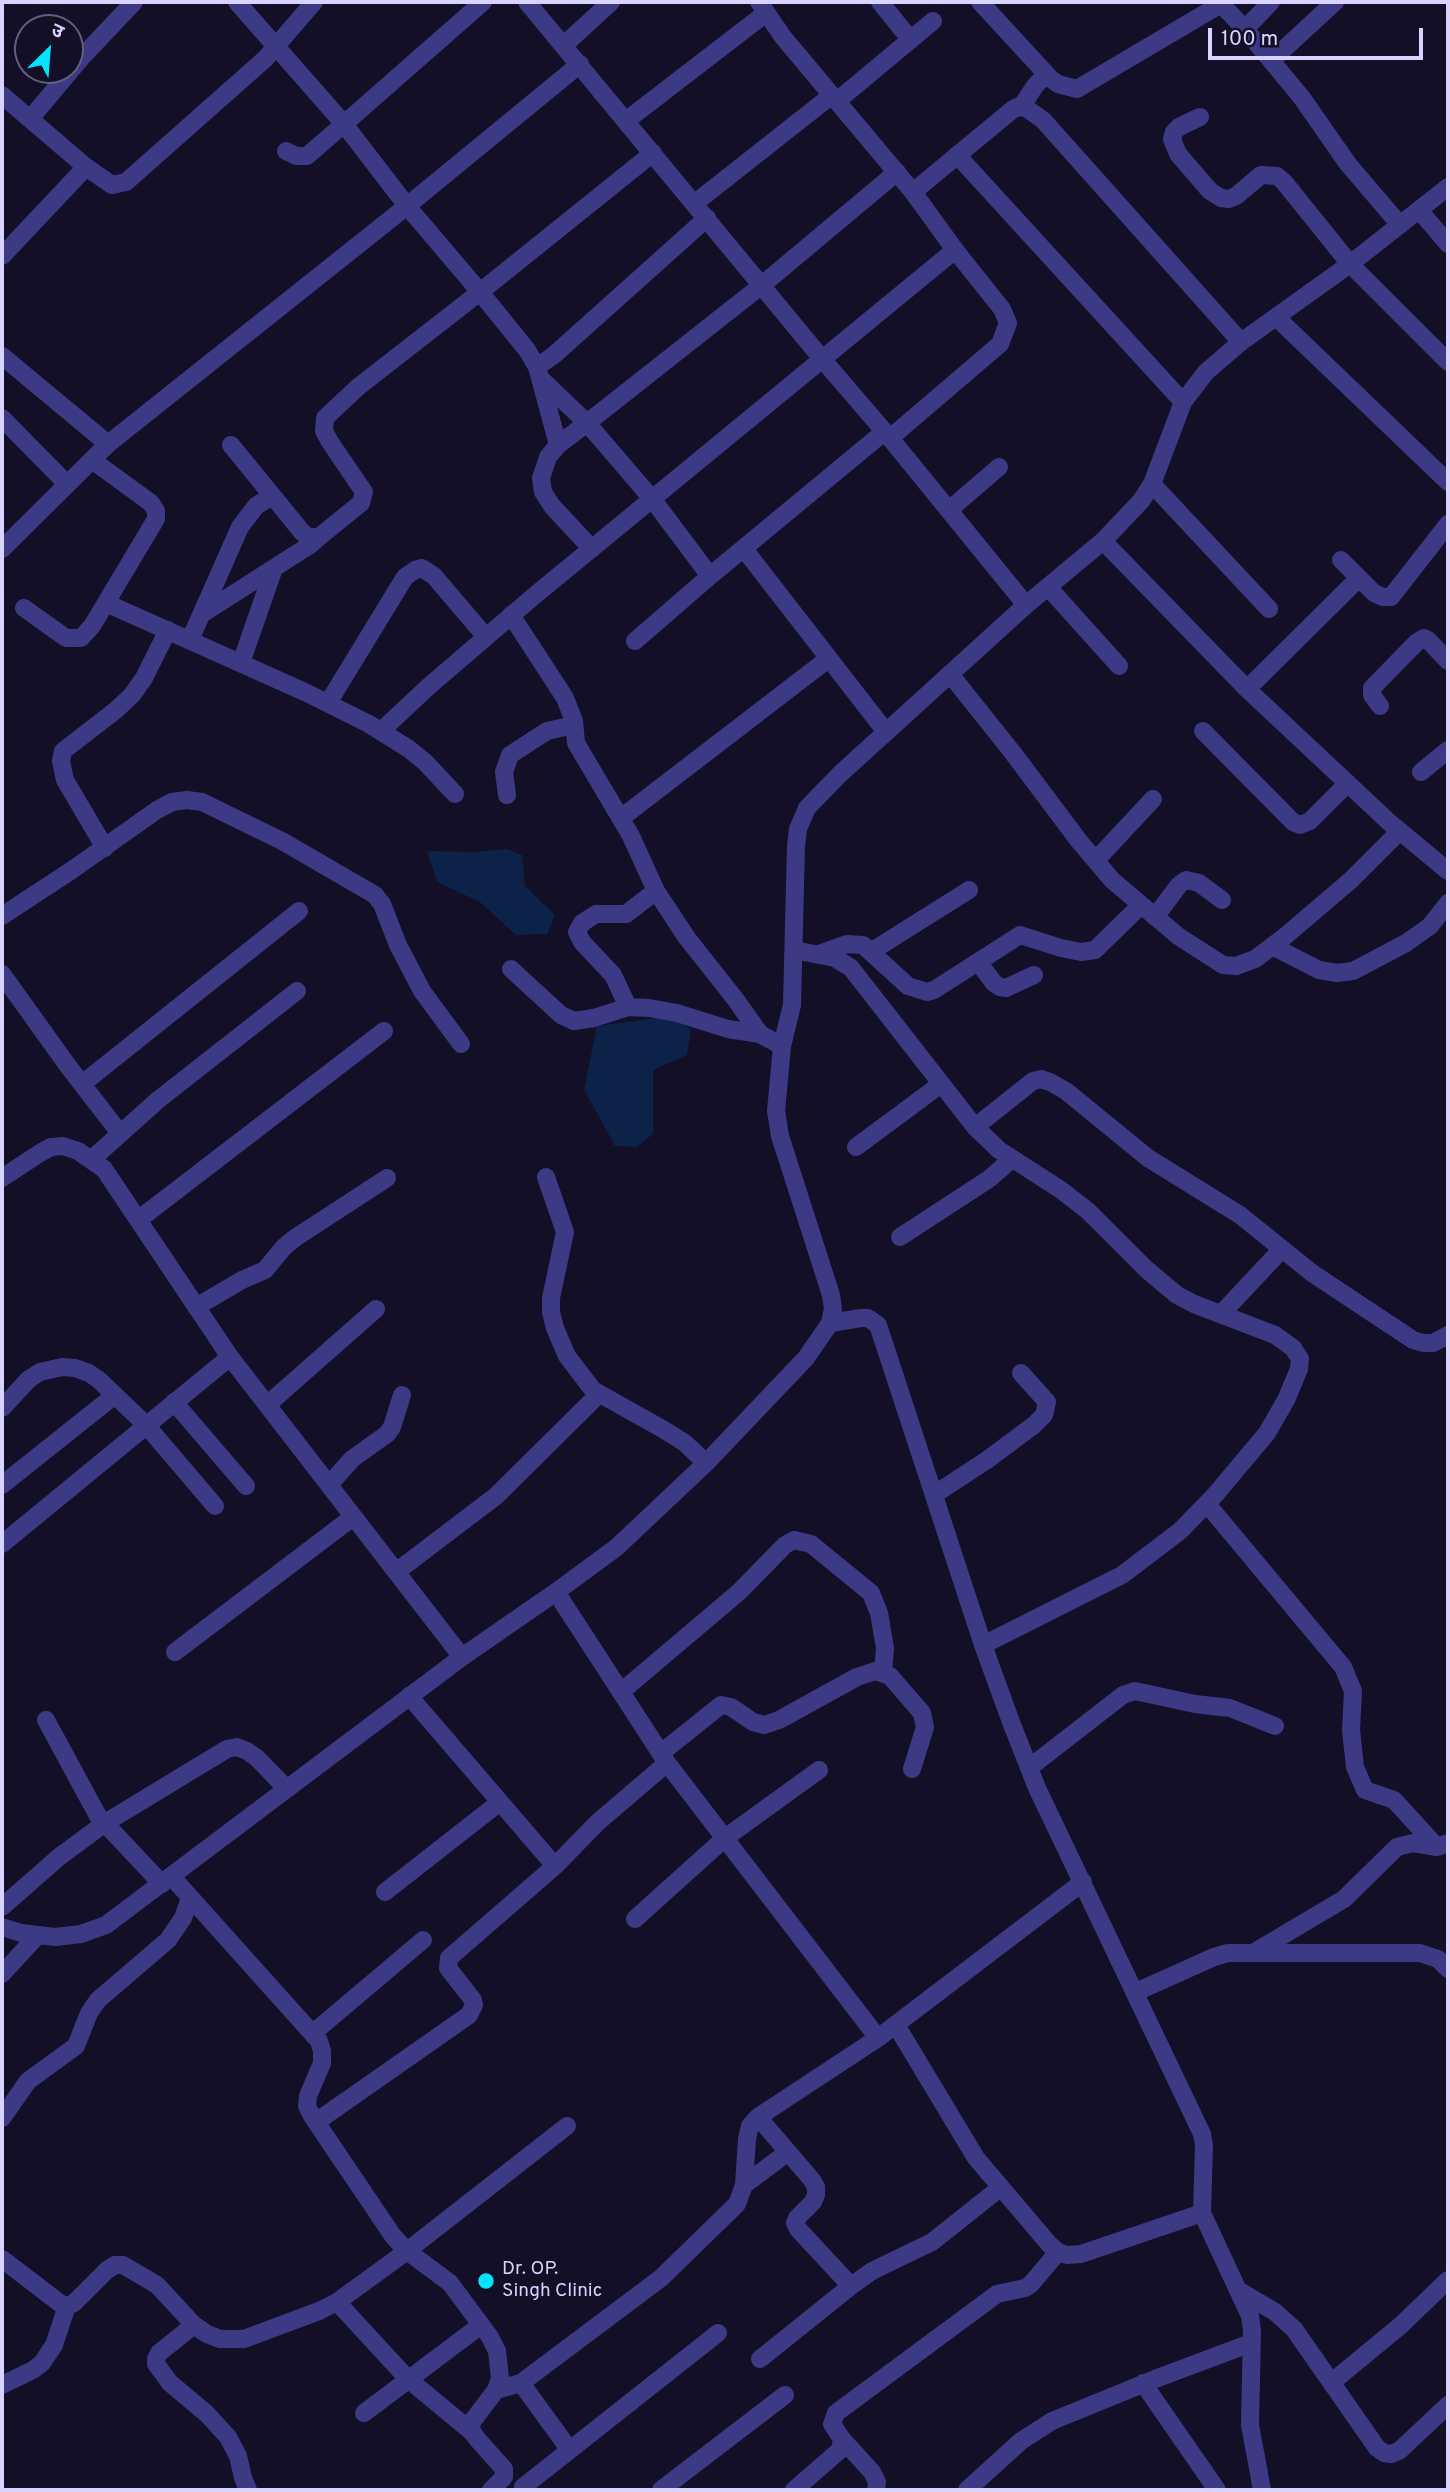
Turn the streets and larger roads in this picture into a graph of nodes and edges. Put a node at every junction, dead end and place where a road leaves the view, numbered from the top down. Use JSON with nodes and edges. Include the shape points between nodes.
{"nodes":[{"id":1,"x":134,"y":2,"type":"edge"},
{"id":2,"x":237,"y":2,"type":"edge"},
{"id":3,"x":314,"y":2,"type":"edge"},
{"id":4,"x":483,"y":2,"type":"edge"},
{"id":5,"x":527,"y":2,"type":"edge"},
{"id":6,"x":611,"y":2,"type":"edge"},
{"id":7,"x":880,"y":2,"type":"edge"},
{"id":8,"x":1271,"y":2,"type":"edge"},
{"id":9,"x":1335,"y":2,"type":"edge"},
{"id":10,"x":1220,"y":3,"type":"edge"},
{"id":11,"x":987,"y":4,"type":"edge"},
{"id":12,"x":762,"y":8,"type":"edge"},
{"id":13,"x":933,"y":21,"type":"dead end"},
{"id":14,"x":1245,"y":29,"type":"junction"},
{"id":15,"x":910,"y":39,"type":"junction"},
{"id":16,"x":564,"y":45,"type":"junction"},
{"id":17,"x":275,"y":48,"type":"junction"},
{"id":18,"x":1272,"y":61,"type":"junction"},
{"id":19,"x":580,"y":64,"type":"junction"},
{"id":20,"x":1046,"y":74,"type":"junction"},
{"id":21,"x":2,"y":95,"type":"edge"},
{"id":22,"x":834,"y":98,"type":"junction"},
{"id":23,"x":1021,"y":107,"type":"junction"},
{"id":24,"x":1200,"y":117,"type":"dead end"},
{"id":25,"x":30,"y":119,"type":"junction"},
{"id":26,"x":627,"y":120,"type":"junction"},
{"id":27,"x":344,"y":124,"type":"junction"},
{"id":28,"x":286,"y":151,"type":"dead end"},
{"id":29,"x":653,"y":153,"type":"junction"},
{"id":30,"x":957,"y":155,"type":"junction"},
{"id":31,"x":86,"y":167,"type":"junction"},
{"id":32,"x":897,"y":172,"type":"junction"},
{"id":33,"x":1448,"y":187,"type":"edge"},
{"id":34,"x":913,"y":192,"type":"junction"},
{"id":35,"x":695,"y":203,"type":"junction"},
{"id":36,"x":407,"y":206,"type":"junction"},
{"id":37,"x":1419,"y":210,"type":"junction"},
{"id":38,"x":707,"y":218,"type":"junction"},
{"id":39,"x":1400,"y":225,"type":"junction"},
{"id":40,"x":1448,"y":244,"type":"edge"},
{"id":41,"x":955,"y":250,"type":"junction"},
{"id":42,"x":2,"y":256,"type":"edge"},
{"id":43,"x":1350,"y":264,"type":"junction"},
{"id":44,"x":762,"y":285,"type":"junction"},
{"id":45,"x":480,"y":292,"type":"junction"},
{"id":46,"x":1278,"y":318,"type":"junction"},
{"id":47,"x":1241,"y":342,"type":"junction"},
{"id":48,"x":2,"y":356,"type":"edge"},
{"id":49,"x":823,"y":360,"type":"junction"},
{"id":50,"x":1448,"y":362,"type":"edge"},
{"id":51,"x":539,"y":373,"type":"junction"},
{"id":52,"x":1183,"y":402,"type":"junction"},
{"id":53,"x":2,"y":418,"type":"edge"},
{"id":54,"x":587,"y":423,"type":"junction"},
{"id":55,"x":887,"y":435,"type":"junction"},
{"id":56,"x":108,"y":444,"type":"junction"},
{"id":57,"x":558,"y":445,"type":"junction"},
{"id":58,"x":232,"y":446,"type":"dead end"},
{"id":59,"x":92,"y":460,"type":"junction"},
{"id":60,"x":999,"y":467,"type":"dead end"},
{"id":61,"x":1448,"y":482,"type":"edge"},
{"id":62,"x":67,"y":484,"type":"junction"},
{"id":63,"x":1152,"y":484,"type":"junction"},
{"id":64,"x":272,"y":496,"type":"junction"},
{"id":65,"x":653,"y":500,"type":"junction"},
{"id":66,"x":949,"y":510,"type":"junction"},
{"id":67,"x":1448,"y":524,"type":"edge"},
{"id":68,"x":319,"y":537,"type":"junction"},
{"id":69,"x":1103,"y":541,"type":"junction"},
{"id":70,"x":2,"y":549,"type":"edge"},
{"id":71,"x":592,"y":549,"type":"junction"},
{"id":72,"x":744,"y":549,"type":"junction"},
{"id":73,"x":1341,"y":560,"type":"dead end"},
{"id":74,"x":274,"y":568,"type":"junction"},
{"id":75,"x":710,"y":576,"type":"junction"},
{"id":76,"x":1359,"y":578,"type":"junction"},
{"id":77,"x":1048,"y":587,"type":"junction"},
{"id":78,"x":106,"y":603,"type":"junction"},
{"id":79,"x":1026,"y":605,"type":"junction"},
{"id":80,"x":24,"y":608,"type":"dead end"},
{"id":81,"x":1269,"y":609,"type":"dead end"},
{"id":82,"x":202,"y":614,"type":"junction"},
{"id":83,"x":511,"y":615,"type":"junction"},
{"id":84,"x":168,"y":630,"type":"junction"},
{"id":85,"x":486,"y":637,"type":"junction"},
{"id":86,"x":190,"y":640,"type":"junction"},
{"id":87,"x":635,"y":641,"type":"dead end"},
{"id":88,"x":828,"y":659,"type":"junction"},
{"id":89,"x":1448,"y":661,"type":"edge"},
{"id":90,"x":241,"y":663,"type":"junction"},
{"id":91,"x":1119,"y":666,"type":"dead end"},
{"id":92,"x":950,"y":674,"type":"junction"},
{"id":93,"x":1247,"y":690,"type":"junction"},
{"id":94,"x":328,"y":703,"type":"junction"},
{"id":95,"x":1380,"y":706,"type":"dead end"},
{"id":96,"x":574,"y":725,"type":"junction"},
{"id":97,"x":381,"y":731,"type":"junction"},
{"id":98,"x":1203,"y":731,"type":"dead end"},
{"id":99,"x":886,"y":732,"type":"junction"},
{"id":100,"x":1448,"y":750,"type":"edge"},
{"id":101,"x":1421,"y":772,"type":"dead end"},
{"id":102,"x":1348,"y":783,"type":"junction"},
{"id":103,"x":455,"y":794,"type":"dead end"},
{"id":104,"x":507,"y":795,"type":"dead end"},
{"id":105,"x":1153,"y":799,"type":"dead end"},
{"id":106,"x":621,"y":818,"type":"junction"},
{"id":107,"x":1399,"y":831,"type":"junction"},
{"id":108,"x":105,"y":848,"type":"junction"},
{"id":109,"x":1096,"y":860,"type":"junction"},
{"id":110,"x":1448,"y":871,"type":"edge"},
{"id":111,"x":969,"y":890,"type":"dead end"},
{"id":112,"x":656,"y":891,"type":"junction"},
{"id":113,"x":1222,"y":900,"type":"dead end"},
{"id":114,"x":1448,"y":903,"type":"edge"},
{"id":115,"x":1140,"y":906,"type":"junction"},
{"id":116,"x":299,"y":911,"type":"dead end"},
{"id":117,"x":2,"y":916,"type":"edge"},
{"id":118,"x":1154,"y":918,"type":"junction"},
{"id":119,"x":1272,"y":946,"type":"junction"},
{"id":120,"x":794,"y":950,"type":"junction"},
{"id":121,"x":872,"y":951,"type":"junction"},
{"id":122,"x":819,"y":954,"type":"junction"},
{"id":123,"x":978,"y":962,"type":"junction"},
{"id":124,"x":510,"y":969,"type":"dead end"},
{"id":125,"x":1034,"y":975,"type":"dead end"},
{"id":126,"x":4,"y":981,"type":"edge"},
{"id":127,"x":297,"y":991,"type":"dead end"},
{"id":128,"x":628,"y":1007,"type":"junction"},
{"id":129,"x":384,"y":1031,"type":"dead end"},
{"id":130,"x":760,"y":1034,"type":"junction"},
{"id":131,"x":461,"y":1044,"type":"dead end"},
{"id":132,"x":782,"y":1046,"type":"junction"},
{"id":133,"x":82,"y":1084,"type":"junction"},
{"id":134,"x":941,"y":1084,"type":"junction"},
{"id":135,"x":975,"y":1127,"type":"junction"},
{"id":136,"x":120,"y":1132,"type":"junction"},
{"id":137,"x":856,"y":1147,"type":"dead end"},
{"id":138,"x":92,"y":1159,"type":"junction"},
{"id":139,"x":1012,"y":1159,"type":"junction"},
{"id":140,"x":546,"y":1177,"type":"dead end"},
{"id":141,"x":2,"y":1178,"type":"edge"},
{"id":142,"x":387,"y":1178,"type":"dead end"},
{"id":143,"x":138,"y":1220,"type":"junction"},
{"id":144,"x":900,"y":1237,"type":"dead end"},
{"id":145,"x":1282,"y":1249,"type":"junction"},
{"id":146,"x":196,"y":1307,"type":"junction"},
{"id":147,"x":376,"y":1309,"type":"dead end"},
{"id":148,"x":1222,"y":1313,"type":"junction"},
{"id":149,"x":830,"y":1323,"type":"junction"},
{"id":150,"x":1448,"y":1335,"type":"edge"},
{"id":151,"x":230,"y":1357,"type":"junction"},
{"id":152,"x":1021,"y":1373,"type":"dead end"},
{"id":153,"x":599,"y":1394,"type":"junction"},
{"id":154,"x":115,"y":1395,"type":"junction"},
{"id":155,"x":402,"y":1395,"type":"dead end"},
{"id":156,"x":174,"y":1402,"type":"junction"},
{"id":157,"x":267,"y":1405,"type":"junction"},
{"id":158,"x":2,"y":1408,"type":"edge"},
{"id":159,"x":146,"y":1425,"type":"junction"},
{"id":160,"x":706,"y":1463,"type":"junction"},
{"id":161,"x":2,"y":1485,"type":"edge"},
{"id":162,"x":329,"y":1485,"type":"junction"},
{"id":163,"x":246,"y":1486,"type":"dead end"},
{"id":164,"x":935,"y":1494,"type":"junction"},
{"id":165,"x":1207,"y":1504,"type":"junction"},
{"id":166,"x":215,"y":1506,"type":"dead end"},
{"id":167,"x":353,"y":1517,"type":"junction"},
{"id":168,"x":2,"y":1544,"type":"edge"},
{"id":169,"x":396,"y":1572,"type":"junction"},
{"id":170,"x":556,"y":1592,"type":"junction"},
{"id":171,"x":983,"y":1645,"type":"junction"},
{"id":172,"x":175,"y":1651,"type":"dead end"},
{"id":173,"x":462,"y":1657,"type":"junction"},
{"id":174,"x":883,"y":1673,"type":"junction"},
{"id":175,"x":622,"y":1691,"type":"junction"},
{"id":176,"x":409,"y":1696,"type":"junction"},
{"id":177,"x":46,"y":1720,"type":"dead end"},
{"id":178,"x":1275,"y":1726,"type":"dead end"},
{"id":179,"x":664,"y":1758,"type":"junction"},
{"id":180,"x":1029,"y":1768,"type":"junction"},
{"id":181,"x":912,"y":1769,"type":"dead end"},
{"id":182,"x":819,"y":1770,"type":"dead end"},
{"id":183,"x":286,"y":1788,"type":"junction"},
{"id":184,"x":500,"y":1802,"type":"junction"},
{"id":185,"x":105,"y":1823,"type":"junction"},
{"id":186,"x":725,"y":1838,"type":"junction"},
{"id":187,"x":1442,"y":1845,"type":"edge"},
{"id":188,"x":555,"y":1866,"type":"junction"},
{"id":189,"x":167,"y":1880,"type":"junction"},
{"id":190,"x":1083,"y":1882,"type":"junction"},
{"id":191,"x":385,"y":1892,"type":"dead end"},
{"id":192,"x":190,"y":1898,"type":"junction"},
{"id":193,"x":2,"y":1907,"type":"edge"},
{"id":194,"x":635,"y":1919,"type":"dead end"},
{"id":195,"x":2,"y":1927,"type":"edge"},
{"id":196,"x":37,"y":1936,"type":"junction"},
{"id":197,"x":423,"y":1940,"type":"dead end"},
{"id":198,"x":1253,"y":1953,"type":"junction"},
{"id":199,"x":1448,"y":1969,"type":"edge"},
{"id":200,"x":2,"y":1974,"type":"edge"},
{"id":201,"x":1136,"y":1992,"type":"junction"},
{"id":202,"x":897,"y":2025,"type":"junction"},
{"id":203,"x":313,"y":2033,"type":"junction"},
{"id":204,"x":878,"y":2038,"type":"junction"},
{"id":205,"x":758,"y":2117,"type":"junction"},
{"id":206,"x":2,"y":2118,"type":"edge"},
{"id":207,"x":316,"y":2122,"type":"junction"},
{"id":208,"x":567,"y":2126,"type":"dead end"},
{"id":209,"x":788,"y":2152,"type":"junction"},
{"id":210,"x":744,"y":2185,"type":"junction"},
{"id":211,"x":1000,"y":2188,"type":"junction"},
{"id":212,"x":1202,"y":2213,"type":"junction"},
{"id":213,"x":407,"y":2252,"type":"junction"},
{"id":214,"x":1058,"y":2252,"type":"junction"},
{"id":215,"x":5,"y":2267,"type":"edge"},
{"id":216,"x":1448,"y":2280,"type":"edge"},
{"id":217,"x":851,"y":2286,"type":"junction"},
{"id":218,"x":1238,"y":2290,"type":"junction"},
{"id":219,"x":337,"y":2302,"type":"junction"},
{"id":220,"x":67,"y":2306,"type":"junction"},
{"id":221,"x":194,"y":2325,"type":"junction"},
{"id":222,"x":481,"y":2325,"type":"junction"},
{"id":223,"x":718,"y":2333,"type":"dead end"},
{"id":224,"x":1251,"y":2343,"type":"junction"},
{"id":225,"x":760,"y":2359,"type":"dead end"},
{"id":226,"x":408,"y":2379,"type":"junction"},
{"id":227,"x":1332,"y":2382,"type":"junction"},
{"id":228,"x":521,"y":2383,"type":"junction"},
{"id":229,"x":1143,"y":2383,"type":"junction"},
{"id":230,"x":2,"y":2385,"type":"edge"},
{"id":231,"x":496,"y":2390,"type":"junction"},
{"id":232,"x":785,"y":2395,"type":"dead end"},
{"id":233,"x":1448,"y":2404,"type":"edge"},
{"id":234,"x":364,"y":2413,"type":"dead end"},
{"id":235,"x":472,"y":2432,"type":"junction"},
{"id":236,"x":842,"y":2439,"type":"junction"},
{"id":237,"x":569,"y":2449,"type":"junction"},
{"id":238,"x":504,"y":2469,"type":"junction"},
{"id":239,"x":525,"y":2489,"type":"edge"},
{"id":240,"x":248,"y":2490,"type":"edge"},
{"id":241,"x":491,"y":2490,"type":"edge"},
{"id":242,"x":661,"y":2490,"type":"edge"},
{"id":243,"x":794,"y":2490,"type":"edge"},
{"id":244,"x":877,"y":2490,"type":"edge"},
{"id":245,"x":967,"y":2490,"type":"edge"},
{"id":246,"x":1217,"y":2490,"type":"edge"},
{"id":247,"x":1262,"y":2490,"type":"edge"}],
"edges":[{"from":1,"to":25,"type":"street"},
{"from":2,"to":17,"type":"street"},
{"from":3,"to":17,"type":"street"},
{"from":4,"to":27,"type":"street"},
{"from":5,"to":16,"type":"street"},
{"from":6,"to":16,"type":"street"},
{"from":7,"to":15,"type":"street"},
{"from":8,"to":14,"type":"street"},
{"from":9,"to":18,"type":"street"},
{"from":10,"to":14,"type":"street"},
{"from":10,"to":20,"type":"street","via":[[1077,89],[1058,84]]},
{"from":11,"to":20,"type":"street"},
{"from":12,"to":22,"type":"street"},
{"from":12,"to":26,"type":"street"},
{"from":13,"to":15,"type":"street"},
{"from":14,"to":18,"type":"street"},
{"from":15,"to":22,"type":"street"},
{"from":16,"to":19,"type":"street"},
{"from":17,"to":27,"type":"street"},
{"from":17,"to":31,"type":"street","via":[[126,182],[112,185]]},
{"from":18,"to":39,"type":"street"},
{"from":19,"to":26,"type":"street"},
{"from":19,"to":36,"type":"street"},
{"from":20,"to":23,"type":"street"},
{"from":21,"to":25,"type":"street"},
{"from":22,"to":32,"type":"street"},
{"from":22,"to":35,"type":"street"},
{"from":23,"to":30,"type":"street"},
{"from":23,"to":47,"type":"street","via":[[1043,120]]},
{"from":24,"to":43,"type":"street","via":[[1179,127],[1172,139],[1178,154],[1210,191],[1229,199],[1261,175],[1277,176]]},
{"from":25,"to":31,"type":"street"},
{"from":26,"to":29,"type":"street"},
{"from":27,"to":28,"type":"street","via":[[307,156]]},
{"from":27,"to":36,"type":"street"},
{"from":29,"to":35,"type":"street"},
{"from":29,"to":45,"type":"street"},
{"from":30,"to":34,"type":"street"},
{"from":30,"to":52,"type":"street"},
{"from":31,"to":42,"type":"street"},
{"from":32,"to":34,"type":"street"},
{"from":32,"to":44,"type":"street"},
{"from":33,"to":37,"type":"street"},
{"from":34,"to":41,"type":"street"},
{"from":35,"to":38,"type":"street"},
{"from":36,"to":45,"type":"street"},
{"from":36,"to":56,"type":"street"},
{"from":37,"to":39,"type":"street"},
{"from":37,"to":40,"type":"street"},
{"from":38,"to":44,"type":"street"},
{"from":38,"to":51,"type":"street"},
{"from":39,"to":43,"type":"street"},
{"from":41,"to":49,"type":"street"},
{"from":41,"to":55,"type":"street","via":[[1002,309],[1008,323],[1004,334],[1000,344]]},
{"from":43,"to":46,"type":"street"},
{"from":43,"to":50,"type":"street"},
{"from":44,"to":49,"type":"street"},
{"from":44,"to":54,"type":"street"},
{"from":45,"to":51,"type":"street","via":[[527,350]]},
{"from":45,"to":68,"type":"street","via":[[325,418],[324,431],[364,492],[361,503]]},
{"from":46,"to":47,"type":"street"},
{"from":46,"to":61,"type":"street"},
{"from":47,"to":52,"type":"street","via":[[1206,372]]},
{"from":48,"to":56,"type":"street"},
{"from":49,"to":55,"type":"street"},
{"from":49,"to":65,"type":"street"},
{"from":51,"to":54,"type":"street"},
{"from":51,"to":57,"type":"street"},
{"from":52,"to":63,"type":"street"},
{"from":53,"to":62,"type":"street"},
{"from":54,"to":57,"type":"street"},
{"from":54,"to":65,"type":"street"},
{"from":55,"to":66,"type":"street"},
{"from":55,"to":72,"type":"street"},
{"from":56,"to":59,"type":"street"},
{"from":57,"to":71,"type":"street","via":[[543,469],[543,492]]},
{"from":58,"to":64,"type":"street"},
{"from":59,"to":62,"type":"street"},
{"from":59,"to":78,"type":"street","via":[[156,511],[156,519]]},
{"from":60,"to":66,"type":"street"},
{"from":62,"to":70,"type":"street"},
{"from":63,"to":69,"type":"street"},
{"from":63,"to":81,"type":"street"},
{"from":64,"to":68,"type":"street","via":[[302,532]]},
{"from":64,"to":82,"type":"street","via":[[245,518]]},
{"from":65,"to":71,"type":"street"},
{"from":65,"to":75,"type":"street"},
{"from":66,"to":79,"type":"street"},
{"from":67,"to":76,"type":"street","via":[[1391,597],[1374,593]]},
{"from":68,"to":74,"type":"street"},
{"from":69,"to":77,"type":"street"},
{"from":69,"to":93,"type":"street"},
{"from":71,"to":83,"type":"street"},
{"from":72,"to":75,"type":"street"},
{"from":72,"to":88,"type":"street"},
{"from":73,"to":76,"type":"street"},
{"from":74,"to":82,"type":"street"},
{"from":74,"to":90,"type":"street"},
{"from":75,"to":87,"type":"street"},
{"from":76,"to":93,"type":"street"},
{"from":77,"to":79,"type":"street"},
{"from":77,"to":91,"type":"street"},
{"from":78,"to":80,"type":"street","via":[[86,634],[74,639]]},
{"from":78,"to":84,"type":"street"},
{"from":79,"to":92,"type":"street"},
{"from":82,"to":86,"type":"street"},
{"from":83,"to":85,"type":"street"},
{"from":83,"to":96,"type":"street","via":[[565,698]]},
{"from":84,"to":86,"type":"street"},
{"from":84,"to":108,"type":"street","via":[[132,695],[63,751],[65,780]]},
{"from":85,"to":94,"type":"street","via":[[435,576],[422,568],[415,570],[405,577]]},
{"from":85,"to":97,"type":"street"},
{"from":86,"to":90,"type":"street"},
{"from":88,"to":99,"type":"street"},
{"from":88,"to":106,"type":"street"},
{"from":89,"to":95,"type":"street","via":[[1428,639],[1416,642],[1372,688]]},
{"from":90,"to":94,"type":"street"},
{"from":92,"to":99,"type":"street"},
{"from":92,"to":109,"type":"street"},
{"from":93,"to":102,"type":"street"},
{"from":94,"to":97,"type":"street"},
{"from":96,"to":104,"type":"street","via":[[547,731],[510,755],[503,772]]},
{"from":96,"to":106,"type":"street","via":[[576,743]]},
{"from":97,"to":103,"type":"street","via":[[425,762]]},
{"from":98,"to":102,"type":"street","via":[[1300,825],[1310,821]]},
{"from":99,"to":120,"type":"street","via":[[807,808],[798,829]]},
{"from":100,"to":101,"type":"street"},
{"from":102,"to":107,"type":"street"},
{"from":105,"to":109,"type":"street"},
{"from":106,"to":112,"type":"street"},
{"from":107,"to":110,"type":"street"},
{"from":107,"to":119,"type":"street","via":[[1351,880]]},
{"from":108,"to":117,"type":"street"},
{"from":108,"to":131,"type":"street","via":[[157,810],[187,800],[215,807],[317,860],[375,895],[422,991]]},
{"from":109,"to":115,"type":"street"},
{"from":111,"to":121,"type":"street"},
{"from":112,"to":128,"type":"street","via":[[626,914],[596,914],[576,932],[613,975]]},
{"from":112,"to":130,"type":"street"},
{"from":113,"to":118,"type":"street","via":[[1199,883],[1186,880]]},
{"from":114,"to":119,"type":"street","via":[[1430,926],[1353,971],[1319,970]]},
{"from":115,"to":118,"type":"street"},
{"from":115,"to":123,"type":"street","via":[[1095,950],[1081,952],[1020,935]]},
{"from":116,"to":133,"type":"street"},
{"from":118,"to":119,"type":"street","via":[[1223,965],[1255,959]]},
{"from":120,"to":122,"type":"street"},
{"from":120,"to":132,"type":"street","via":[[792,1005]]},
{"from":121,"to":122,"type":"street","via":[[847,944]]},
{"from":121,"to":123,"type":"street","via":[[908,986],[926,992]]},
{"from":122,"to":134,"type":"street","via":[[851,968]]},
{"from":123,"to":125,"type":"street","via":[[994,983],[1006,988]]},
{"from":124,"to":128,"type":"street","via":[[561,1015],[574,1021]]},
{"from":126,"to":133,"type":"street"},
{"from":127,"to":136,"type":"street"},
{"from":128,"to":130,"type":"street","via":[[677,1013]]},
{"from":129,"to":143,"type":"street"},
{"from":130,"to":132,"type":"street"},
{"from":132,"to":149,"type":"street","via":[[776,1111],[780,1136],[831,1295]]},
{"from":133,"to":136,"type":"street"},
{"from":134,"to":135,"type":"street"},
{"from":134,"to":137,"type":"street"},
{"from":135,"to":139,"type":"street"},
{"from":135,"to":145,"type":"street","via":[[1032,1081],[1050,1082],[1148,1158],[1240,1215]]},
{"from":136,"to":138,"type":"street"},
{"from":138,"to":141,"type":"street","via":[[63,1146],[51,1147]]},
{"from":138,"to":143,"type":"street","via":[[104,1169]]},
{"from":139,"to":144,"type":"street"},
{"from":139,"to":148,"type":"street","via":[[1088,1211],[1177,1295]]},
{"from":140,"to":153,"type":"street","via":[[565,1232],[551,1312],[567,1356]]},
{"from":142,"to":146,"type":"street","via":[[295,1238],[265,1270]]},
{"from":143,"to":146,"type":"street"},
{"from":145,"to":148,"type":"street"},
{"from":145,"to":150,"type":"street","via":[[1413,1340],[1433,1343]]},
{"from":146,"to":151,"type":"street"},
{"from":147,"to":157,"type":"street"},
{"from":148,"to":165,"type":"street","via":[[1275,1335],[1300,1359],[1286,1400],[1267,1433]]},
{"from":149,"to":160,"type":"street","via":[[806,1358]]},
{"from":149,"to":164,"type":"street","via":[[867,1318],[877,1325]]},
{"from":151,"to":156,"type":"street"},
{"from":151,"to":157,"type":"street"},
{"from":152,"to":164,"type":"street","via":[[1047,1402],[1044,1415],[987,1461]]},
{"from":153,"to":160,"type":"street","via":[[685,1443]]},
{"from":153,"to":169,"type":"street","via":[[496,1496]]},
{"from":154,"to":158,"type":"street","via":[[89,1373],[51,1368],[29,1379]]},
{"from":154,"to":159,"type":"street"},
{"from":154,"to":161,"type":"street"},
{"from":155,"to":162,"type":"street","via":[[387,1434],[352,1459]]},
{"from":156,"to":159,"type":"street"},
{"from":156,"to":163,"type":"street"},
{"from":157,"to":162,"type":"street"},
{"from":159,"to":166,"type":"street"},
{"from":159,"to":168,"type":"street"},
{"from":160,"to":170,"type":"street","via":[[617,1547]]},
{"from":162,"to":167,"type":"street"},
{"from":164,"to":171,"type":"street"},
{"from":165,"to":171,"type":"street","via":[[1122,1575]]},
{"from":165,"to":187,"type":"street","via":[[1343,1667],[1353,1691],[1353,1759],[1360,1783],[1365,1790],[1394,1800]]},
{"from":167,"to":169,"type":"street"},
{"from":167,"to":172,"type":"street"},
{"from":169,"to":173,"type":"street"},
{"from":170,"to":173,"type":"street"},
{"from":170,"to":175,"type":"street"},
{"from":171,"to":180,"type":"street"},
{"from":173,"to":176,"type":"street"},
{"from":174,"to":175,"type":"street","via":[[879,1613],[871,1593],[811,1545],[794,1540]]},
{"from":174,"to":179,"type":"street","via":[[867,1672],[764,1725],[720,1705]]},
{"from":174,"to":181,"type":"street","via":[[901,1687],[925,1720]]},
{"from":175,"to":179,"type":"street"},
{"from":176,"to":183,"type":"street"},
{"from":176,"to":184,"type":"street"},
{"from":177,"to":185,"type":"street"},
{"from":178,"to":180,"type":"street","via":[[1230,1708],[1135,1691],[1123,1695]]},
{"from":179,"to":186,"type":"street"},
{"from":179,"to":188,"type":"street"},
{"from":180,"to":190,"type":"street"},
{"from":182,"to":186,"type":"street"},
{"from":183,"to":185,"type":"street","via":[[257,1758],[237,1747]]},
{"from":183,"to":189,"type":"street"},
{"from":184,"to":188,"type":"street"},
{"from":184,"to":191,"type":"street"},
{"from":185,"to":189,"type":"street"},
{"from":185,"to":193,"type":"street"},
{"from":186,"to":194,"type":"street"},
{"from":186,"to":204,"type":"street"},
{"from":187,"to":198,"type":"street","via":[[1397,1847],[1343,1899]]},
{"from":188,"to":207,"type":"street","via":[[449,1958],[448,1968],[473,2000],[469,2015]]},
{"from":189,"to":192,"type":"street"},
{"from":189,"to":196,"type":"street","via":[[106,1925],[81,1934]]},
{"from":190,"to":201,"type":"street"},
{"from":190,"to":202,"type":"street"},
{"from":192,"to":203,"type":"street"},
{"from":192,"to":206,"type":"street","via":[[177,1929],[98,2000],[76,2046],[28,2081]]},
{"from":195,"to":196,"type":"street"},
{"from":196,"to":200,"type":"street"},
{"from":197,"to":203,"type":"street"},
{"from":198,"to":199,"type":"street","via":[[1420,1953],[1438,1959]]},
{"from":198,"to":201,"type":"street","via":[[1221,1955]]},
{"from":201,"to":212,"type":"street","via":[[1202,2134]]},
{"from":202,"to":204,"type":"street"},
{"from":202,"to":211,"type":"street","via":[[967,2144]]},
{"from":203,"to":207,"type":"street","via":[[322,2063],[307,2106]]},
{"from":204,"to":205,"type":"street"},
{"from":205,"to":209,"type":"street"},
{"from":205,"to":210,"type":"street","via":[[747,2139]]},
{"from":207,"to":213,"type":"street"},
{"from":208,"to":213,"type":"street"},
{"from":209,"to":210,"type":"street"},
{"from":209,"to":217,"type":"street","via":[[816,2187],[813,2202],[795,2223]]},
{"from":210,"to":228,"type":"street","via":[[737,2204],[661,2278]]},
{"from":211,"to":214,"type":"street"},
{"from":211,"to":217,"type":"street","via":[[932,2242]]},
{"from":212,"to":214,"type":"street","via":[[1081,2254]]},
{"from":212,"to":218,"type":"street"},
{"from":213,"to":219,"type":"street"},
{"from":213,"to":222,"type":"street","via":[[450,2283]]},
{"from":214,"to":236,"type":"street","via":[[1031,2284],[997,2294],[841,2409],[832,2424]]},
{"from":215,"to":220,"type":"street"},
{"from":216,"to":227,"type":"street"},
{"from":217,"to":225,"type":"street"},
{"from":218,"to":224,"type":"street","via":[[1250,2316]]},
{"from":218,"to":227,"type":"street","via":[[1284,2319]]},
{"from":219,"to":221,"type":"street","via":[[244,2339],[220,2339]]},
{"from":219,"to":226,"type":"street"},
{"from":220,"to":221,"type":"street","via":[[107,2270],[123,2265],[157,2285]]},
{"from":220,"to":230,"type":"street","via":[[54,2346],[42,2363]]},
{"from":221,"to":240,"type":"street","via":[[159,2353],[156,2364],[228,2437]]},
{"from":222,"to":226,"type":"street"},
{"from":222,"to":231,"type":"street","via":[[497,2351],[500,2378]]},
{"from":223,"to":237,"type":"street"},
{"from":224,"to":229,"type":"street"},
{"from":224,"to":247,"type":"street","via":[[1250,2425]]},
{"from":226,"to":234,"type":"street"},
{"from":226,"to":235,"type":"street"},
{"from":227,"to":233,"type":"street","via":[[1384,2453],[1399,2451]]},
{"from":228,"to":231,"type":"street"},
{"from":228,"to":237,"type":"street"},
{"from":229,"to":245,"type":"street","via":[[1052,2421]]},
{"from":229,"to":246,"type":"street"},
{"from":231,"to":235,"type":"street","via":[[475,2415]]},
{"from":232,"to":242,"type":"street"},
{"from":235,"to":238,"type":"street"},
{"from":236,"to":243,"type":"street","via":[[836,2454]]},
{"from":236,"to":244,"type":"street","via":[[872,2472]]},
{"from":237,"to":239,"type":"street"},
{"from":238,"to":239,"type":"street"},
{"from":238,"to":241,"type":"street","via":[[504,2477]]}]}
